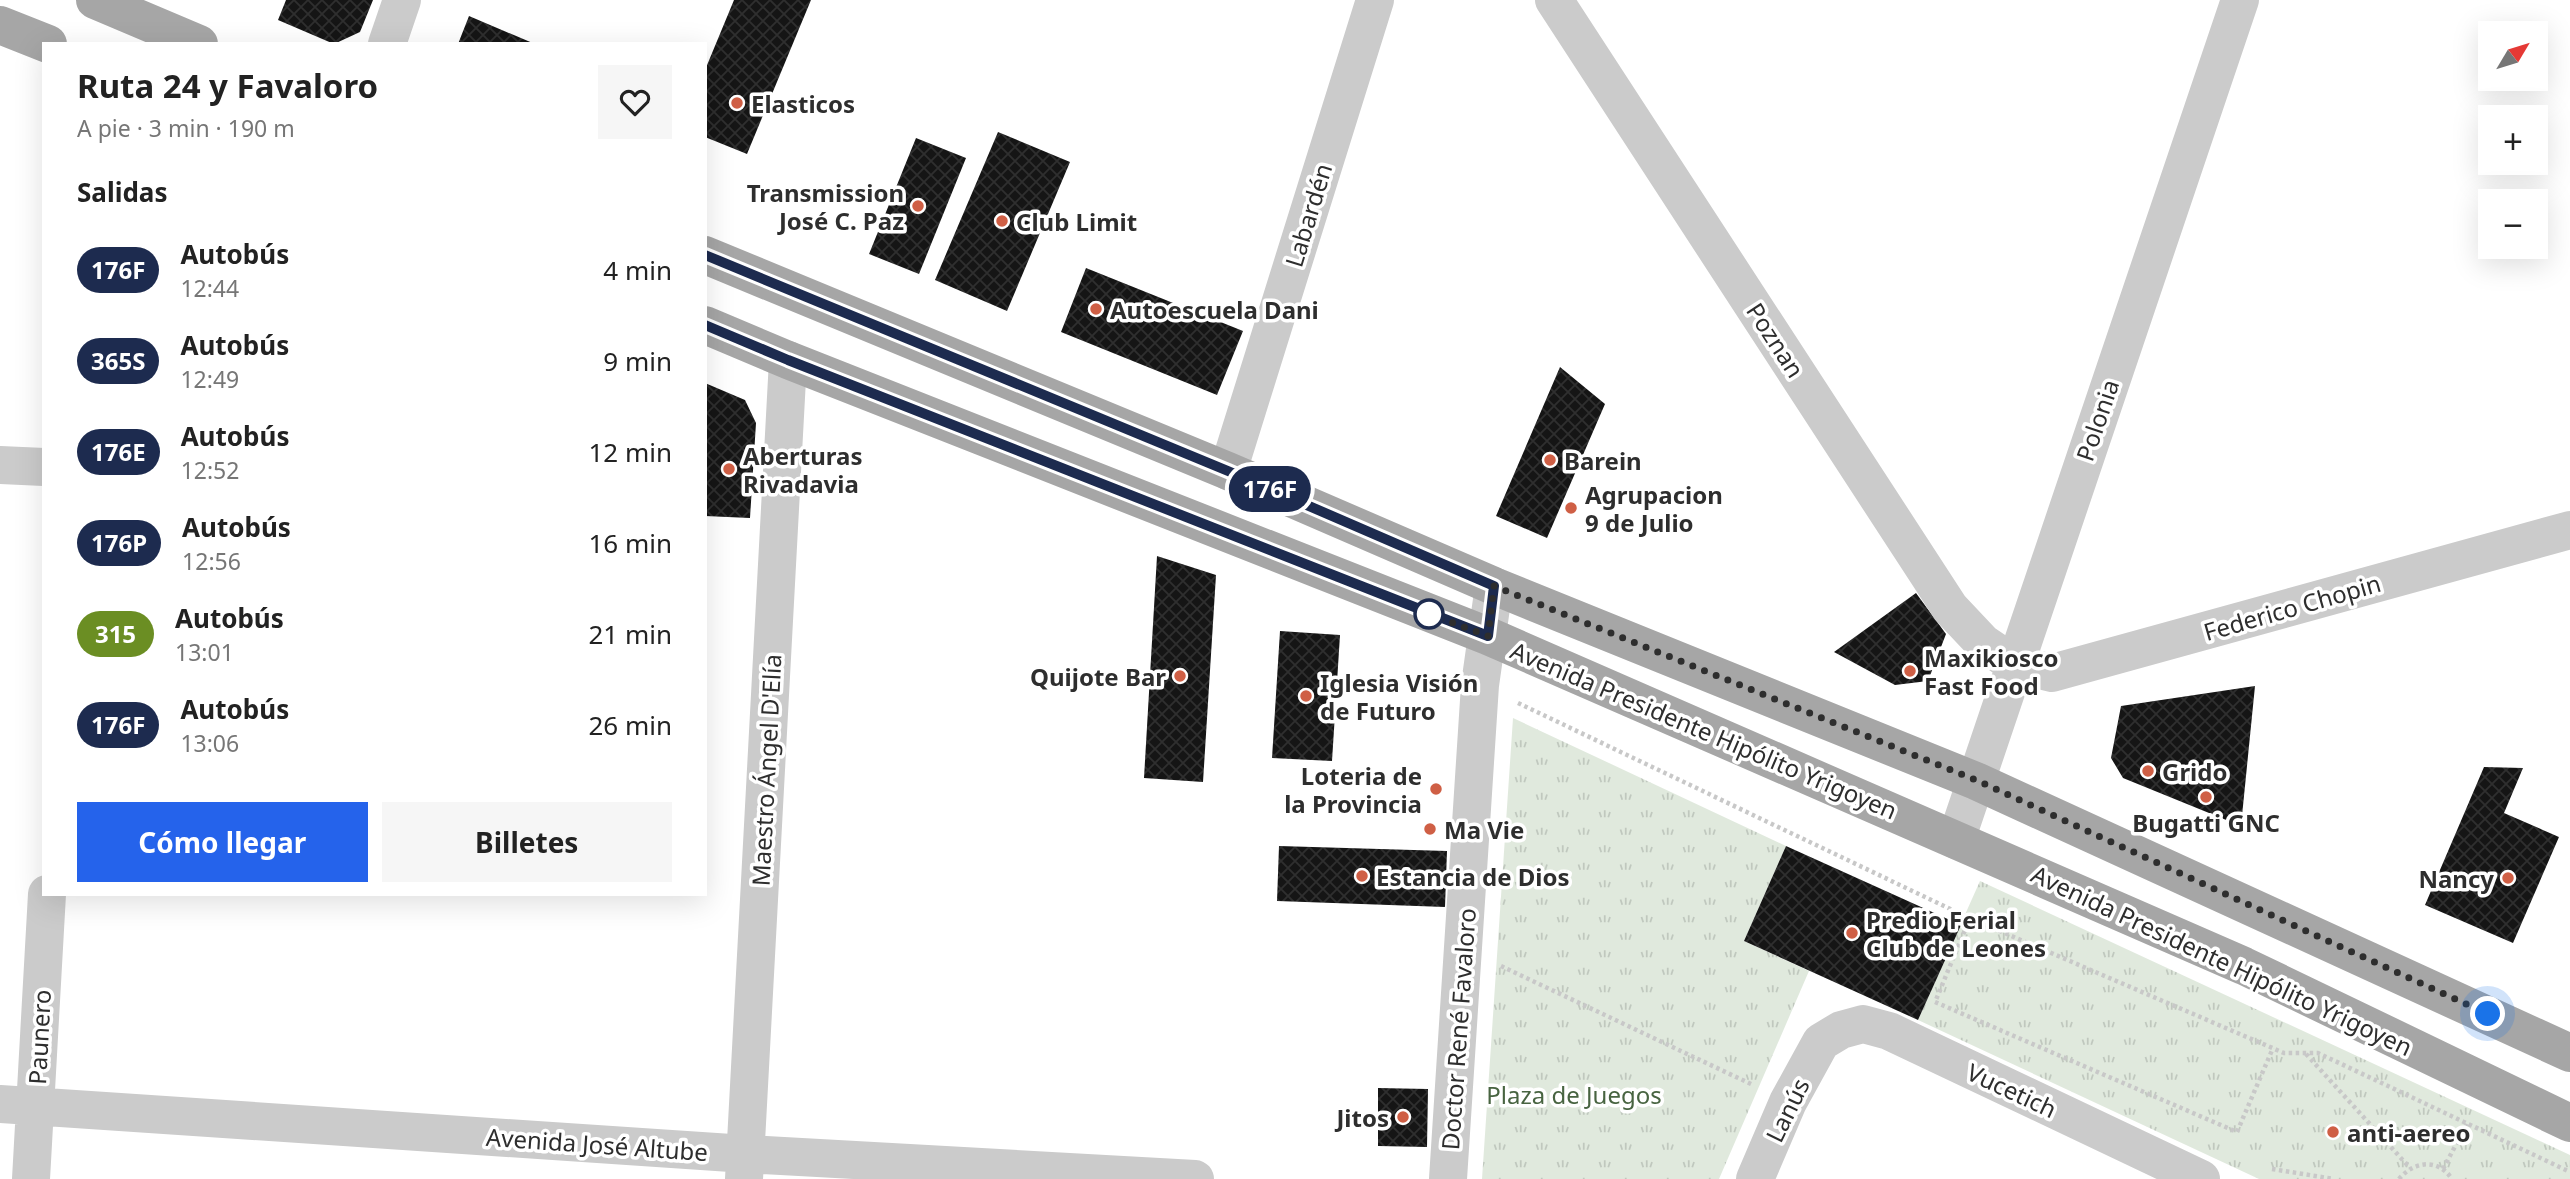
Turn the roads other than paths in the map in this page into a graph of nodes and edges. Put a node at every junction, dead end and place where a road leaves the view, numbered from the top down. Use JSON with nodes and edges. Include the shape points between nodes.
{"nodes":[{"id":1,"x":95,"y":0,"type":"edge"},
{"id":2,"x":401,"y":0,"type":"edge"},
{"id":3,"x":1375,"y":0,"type":"edge"},
{"id":4,"x":1554,"y":0,"type":"edge"},
{"id":5,"x":2240,"y":0,"type":"edge"},
{"id":6,"x":0,"y":25,"type":"edge"},
{"id":7,"x":43,"y":42,"type":"edge"},
{"id":8,"x":194,"y":42,"type":"edge"},
{"id":9,"x":388,"y":42,"type":"edge"},
{"id":10,"x":707,"y":256,"type":"edge"},
{"id":11,"x":707,"y":326,"type":"edge"},
{"id":12,"x":788,"y":360,"type":"junction"},
{"id":13,"x":0,"y":465,"type":"edge"},
{"id":14,"x":42,"y":467,"type":"edge"},
{"id":15,"x":1228,"y":471,"type":"junction"},
{"id":16,"x":2570,"y":530,"type":"edge"},
{"id":17,"x":1494,"y":586,"type":"junction"},
{"id":18,"x":1488,"y":636,"type":"junction"},
{"id":19,"x":2014,"y":664,"type":"junction"},
{"id":20,"x":1976,"y":780,"type":"junction"},
{"id":21,"x":1956,"y":840,"type":"junction"},
{"id":22,"x":47,"y":896,"type":"edge"},
{"id":23,"x":1821,"y":1042,"type":"joint"},
{"id":24,"x":2570,"y":1053,"type":"edge"},
{"id":25,"x":18,"y":1105,"type":"edge"},
{"id":26,"x":2570,"y":1123,"type":"edge"},
{"id":27,"x":745,"y":1166,"type":"edge"},
{"id":28,"x":31,"y":1179,"type":"edge"},
{"id":29,"x":1195,"y":1179,"type":"edge"},
{"id":30,"x":1448,"y":1179,"type":"edge"},
{"id":31,"x":1755,"y":1179,"type":"edge"},
{"id":32,"x":2202,"y":1179,"type":"edge"}],
"edges":[{"from":1,"to":8,"type":"main road"},
{"from":2,"to":9,"type":"street"},
{"from":3,"to":15,"type":"street","name":"Labardén"},
{"from":4,"to":19,"type":"street","name":"Poznan","via":[[1950,608],[1983,643]]},
{"from":5,"to":19,"type":"street","name":"Polonia"},
{"from":6,"to":7,"type":"main road"},
{"from":10,"to":15,"type":"main road"},
{"from":11,"to":12,"type":"main road","name":"Avenida Presidente Hipólito Yrigoyen"},
{"from":12,"to":18,"type":"main road","name":"Avenida Presidente Hipólito Yrigoyen"},
{"from":12,"to":27,"type":"street","name":"Maestro Ángel D'Elía"},
{"from":13,"to":14,"type":"street"},
{"from":15,"to":17,"type":"main road"},
{"from":16,"to":19,"type":"street","name":"Federico Chopin","via":[[2052,673]]},
{"from":17,"to":18,"type":"street","name":"Doctor René Favaloro"},
{"from":17,"to":20,"type":"main road"},
{"from":18,"to":21,"type":"main road","name":"Avenida Presidente Hipólito Yrigoyen"},
{"from":18,"to":30,"type":"street","name":"Doctor René Favaloro","via":[[1480,685]]},
{"from":19,"to":20,"type":"street","name":"Polonia"},
{"from":20,"to":21,"type":"street","name":"Polonia"},
{"from":20,"to":24,"type":"main road"},
{"from":21,"to":26,"type":"main road","name":"Avenida Presidente Hipólito Yrigoyen","via":[[2244,966]]},
{"from":22,"to":25,"type":"street","name":"Paunero"},
{"from":23,"to":31,"type":"street","name":"Lanús","via":[[1788,1102]]},
{"from":23,"to":32,"type":"street","name":"Vucetich","via":[[1863,1024],[1889,1031]]},
{"from":25,"to":27,"type":"street","name":"Avenida José Altube"},
{"from":25,"to":28,"type":"street","name":"Paunero"},
{"from":27,"to":29,"type":"street","name":"Avenida José Altube"}]}
